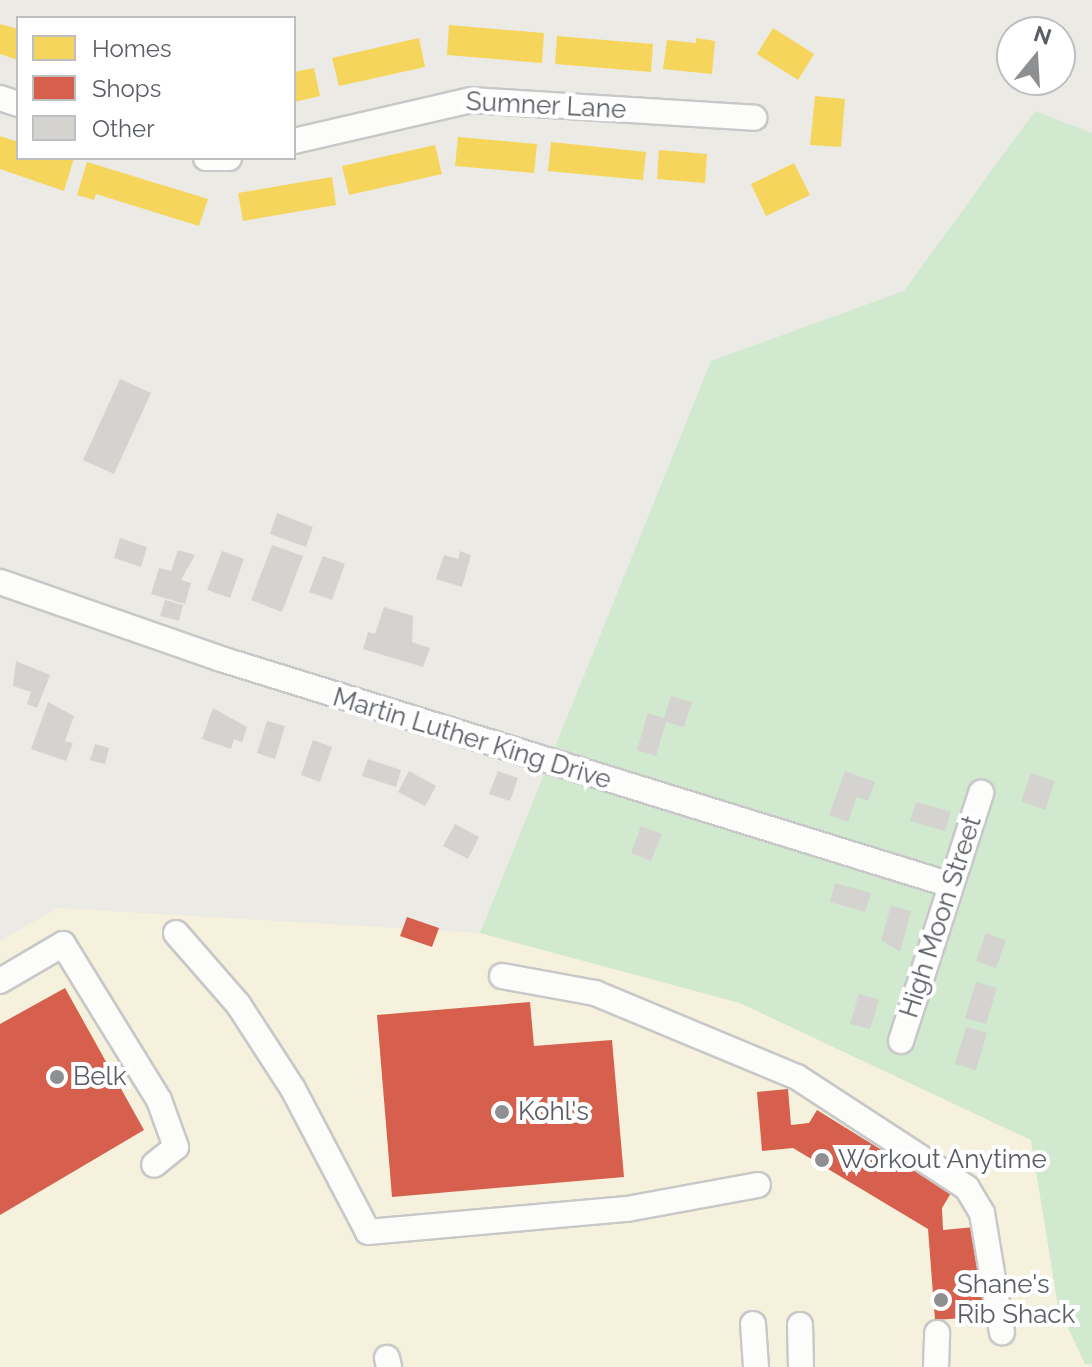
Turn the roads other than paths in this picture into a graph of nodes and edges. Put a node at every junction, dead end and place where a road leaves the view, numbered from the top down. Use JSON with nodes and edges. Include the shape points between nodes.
{"nodes":[{"id":1,"x":754,"y":118,"type":"dead end"},
{"id":2,"x":296,"y":141,"type":"edge"},
{"id":3,"x":0,"y":582,"type":"edge"},
{"id":4,"x":981,"y":793,"type":"dead end"},
{"id":5,"x":948,"y":884,"type":"junction"},
{"id":6,"x":176,"y":933,"type":"dead end"},
{"id":7,"x":502,"y":976,"type":"dead end"},
{"id":8,"x":0,"y":981,"type":"edge"},
{"id":9,"x":901,"y":1041,"type":"dead end"},
{"id":10,"x":154,"y":1165,"type":"dead end"},
{"id":11,"x":758,"y":1185,"type":"dead end"},
{"id":12,"x":753,"y":1324,"type":"dead end"},
{"id":13,"x":800,"y":1325,"type":"dead end"},
{"id":14,"x":1002,"y":1332,"type":"dead end"},
{"id":15,"x":937,"y":1333,"type":"dead end"},
{"id":16,"x":756,"y":1367,"type":"edge"},
{"id":17,"x":801,"y":1367,"type":"edge"},
{"id":18,"x":936,"y":1367,"type":"edge"}],
"edges":[{"from":1,"to":2,"type":"street","name":"Sumner Lane","via":[[471,100]]},
{"from":3,"to":5,"type":"street","name":"Martin Luther King Drive","via":[[250,669]]},
{"from":4,"to":5,"type":"street","name":"High Moon Street"},
{"from":5,"to":9,"type":"street","name":"High Moon Street"},
{"from":6,"to":11,"type":"street","via":[[238,1004],[269,1052],[368,1232],[627,1209]]},
{"from":7,"to":14,"type":"street","via":[[595,993],[797,1077],[967,1188],[982,1213]]},
{"from":8,"to":10,"type":"street","via":[[63,944],[159,1100],[176,1147]]},
{"from":12,"to":16,"type":"street"},
{"from":13,"to":17,"type":"street"},
{"from":15,"to":18,"type":"street"}]}
